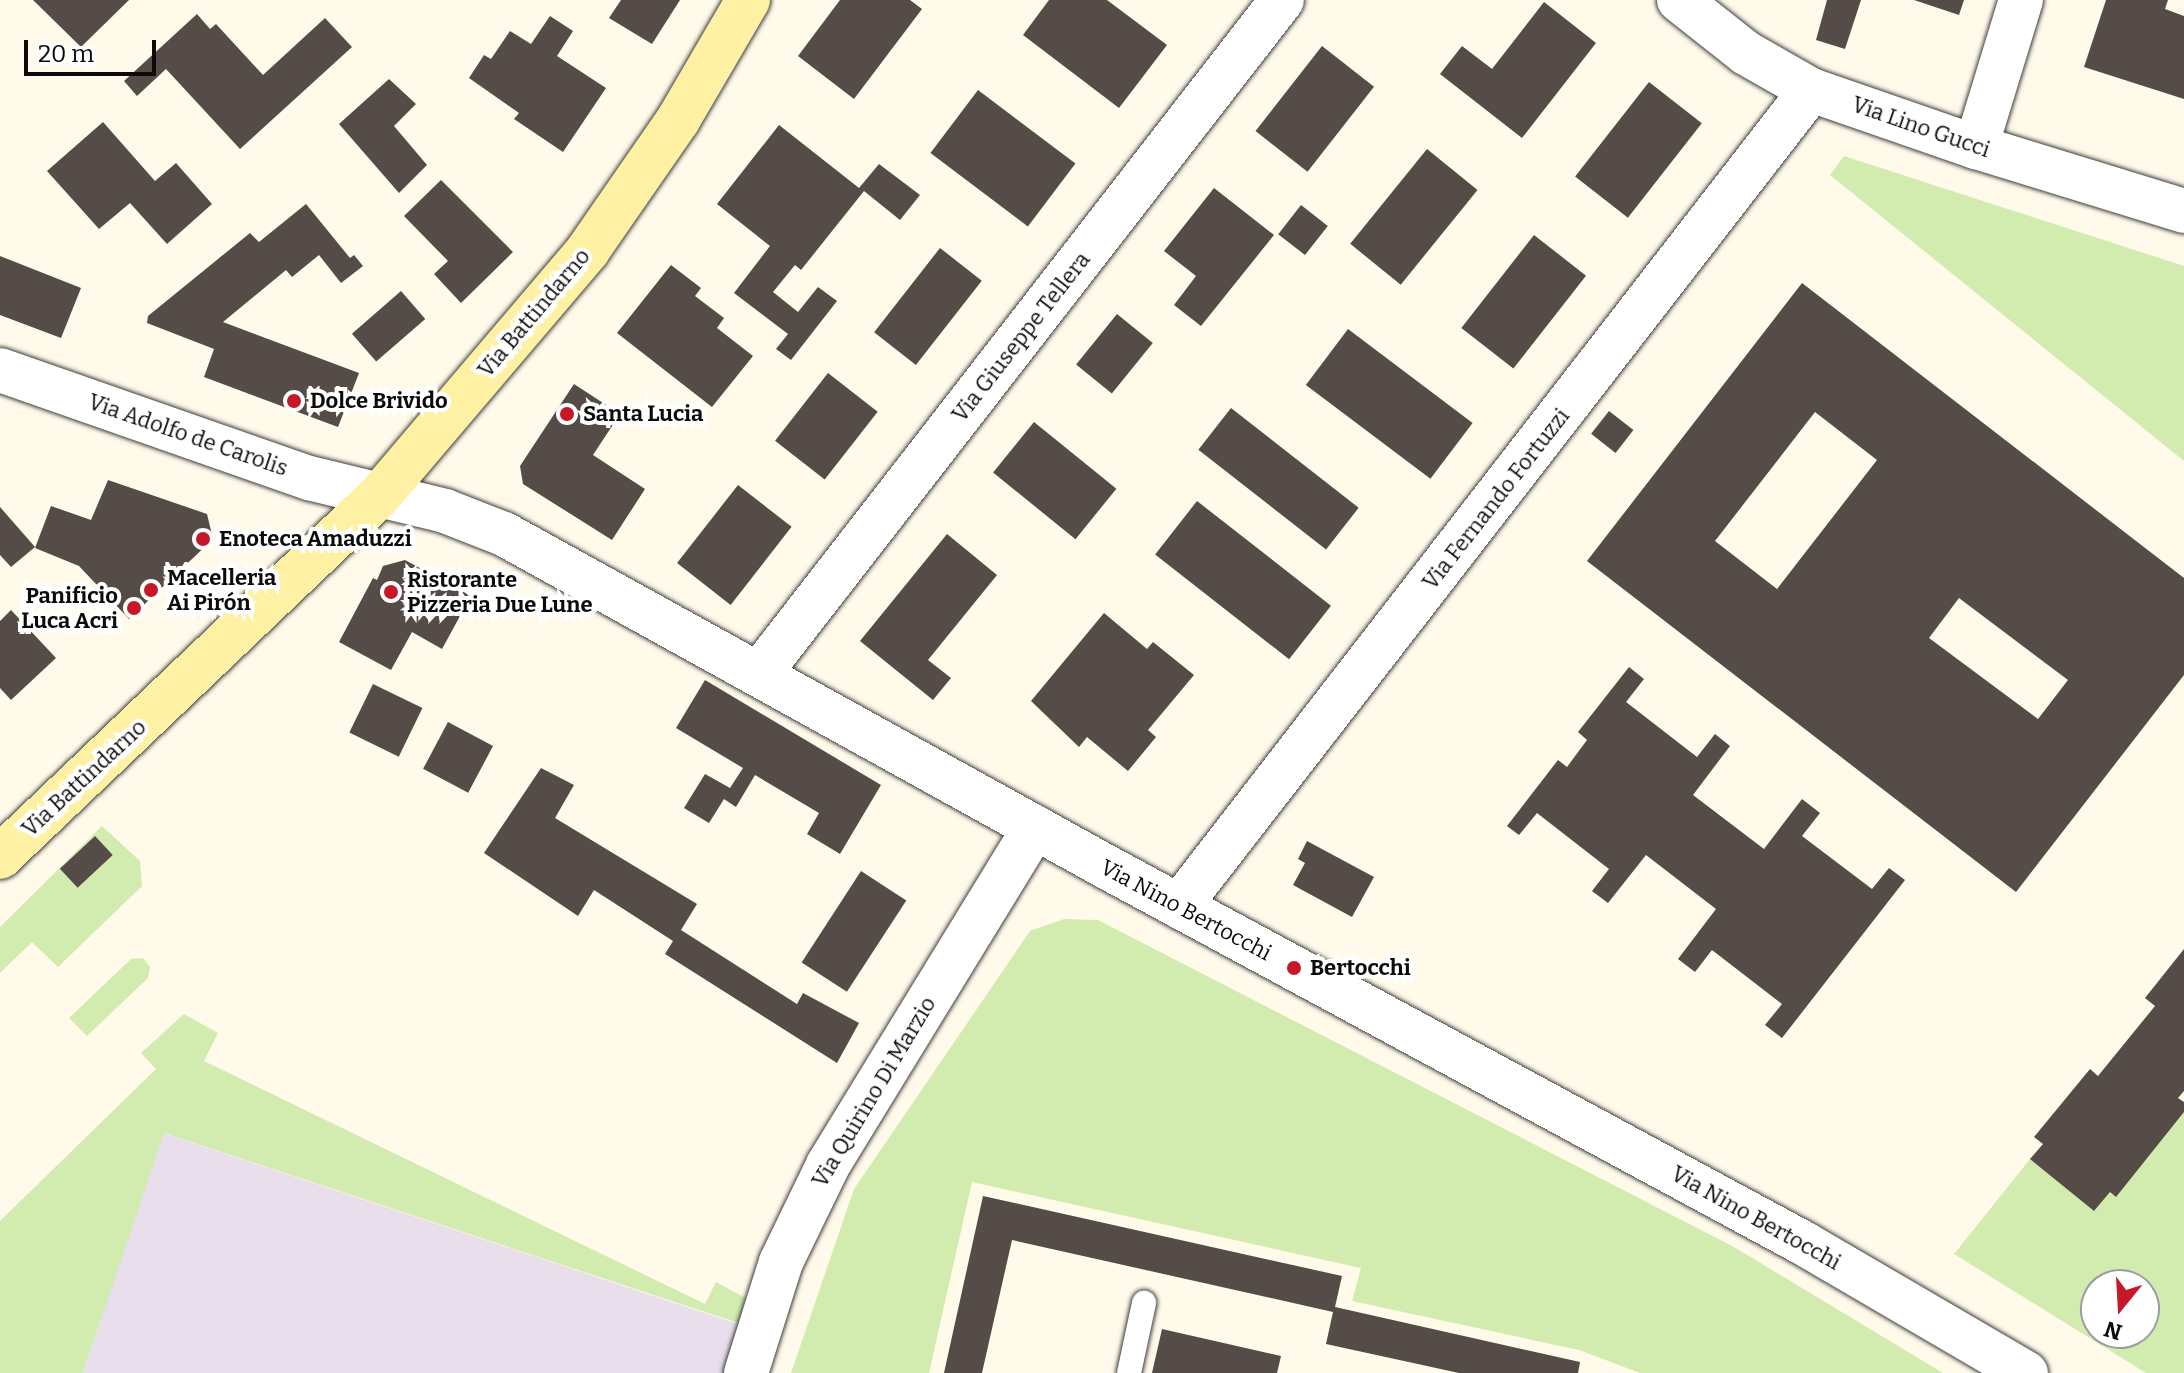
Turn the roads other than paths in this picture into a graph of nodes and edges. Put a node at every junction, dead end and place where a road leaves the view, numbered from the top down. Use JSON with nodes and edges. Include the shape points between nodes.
{"nodes":[{"id":1,"x":748,"y":0,"type":"edge"},
{"id":2,"x":1282,"y":0,"type":"edge"},
{"id":3,"x":1679,"y":0,"type":"edge"},
{"id":4,"x":2021,"y":0,"type":"edge"},
{"id":5,"x":1811,"y":90,"type":"junction"},
{"id":6,"x":1976,"y":147,"type":"junction"},
{"id":7,"x":2184,"y":211,"type":"edge"},
{"id":8,"x":0,"y":370,"type":"edge"},
{"id":9,"x":379,"y":496,"type":"junction"},
{"id":10,"x":759,"y":674,"type":"junction"},
{"id":11,"x":1035,"y":827,"type":"junction"},
{"id":12,"x":0,"y":857,"type":"edge"},
{"id":13,"x":1179,"y":906,"type":"junction"},
{"id":14,"x":1144,"y":1303,"type":"dead end"},
{"id":15,"x":746,"y":1373,"type":"edge"},
{"id":16,"x":1129,"y":1373,"type":"edge"},
{"id":17,"x":2026,"y":1373,"type":"edge"}],
"edges":[{"from":1,"to":9,"type":"street","name":"Via Battindarno","via":[[678,120],[588,250]]},
{"from":2,"to":10,"type":"street","name":"Via Giuseppe Tellera"},
{"from":3,"to":5,"type":"street","name":"Via Lino Gucci","via":[[1746,53]]},
{"from":4,"to":6,"type":"street"},
{"from":5,"to":6,"type":"street","name":"Via Lino Gucci"},
{"from":5,"to":13,"type":"street","name":"Via Fernando Fortuzzi"},
{"from":6,"to":7,"type":"street","name":"Via Lino Gucci"},
{"from":8,"to":9,"type":"street","name":"Via Adolfo de Carolis","via":[[309,478]]},
{"from":9,"to":10,"type":"street","name":"Via Nino Bertocchi","via":[[445,511],[504,534]]},
{"from":9,"to":12,"type":"street","name":"Via Battindarno"},
{"from":10,"to":11,"type":"street","name":"Via Nino Bertocchi"},
{"from":11,"to":13,"type":"street","name":"Via Nino Bertocchi"},
{"from":11,"to":15,"type":"street","name":"Via Quirino Di Marzio","via":[[828,1165],[781,1262]]},
{"from":13,"to":17,"type":"street","name":"Via Nino Bertocchi","via":[[1805,1244]]},
{"from":14,"to":16,"type":"lane"}]}
